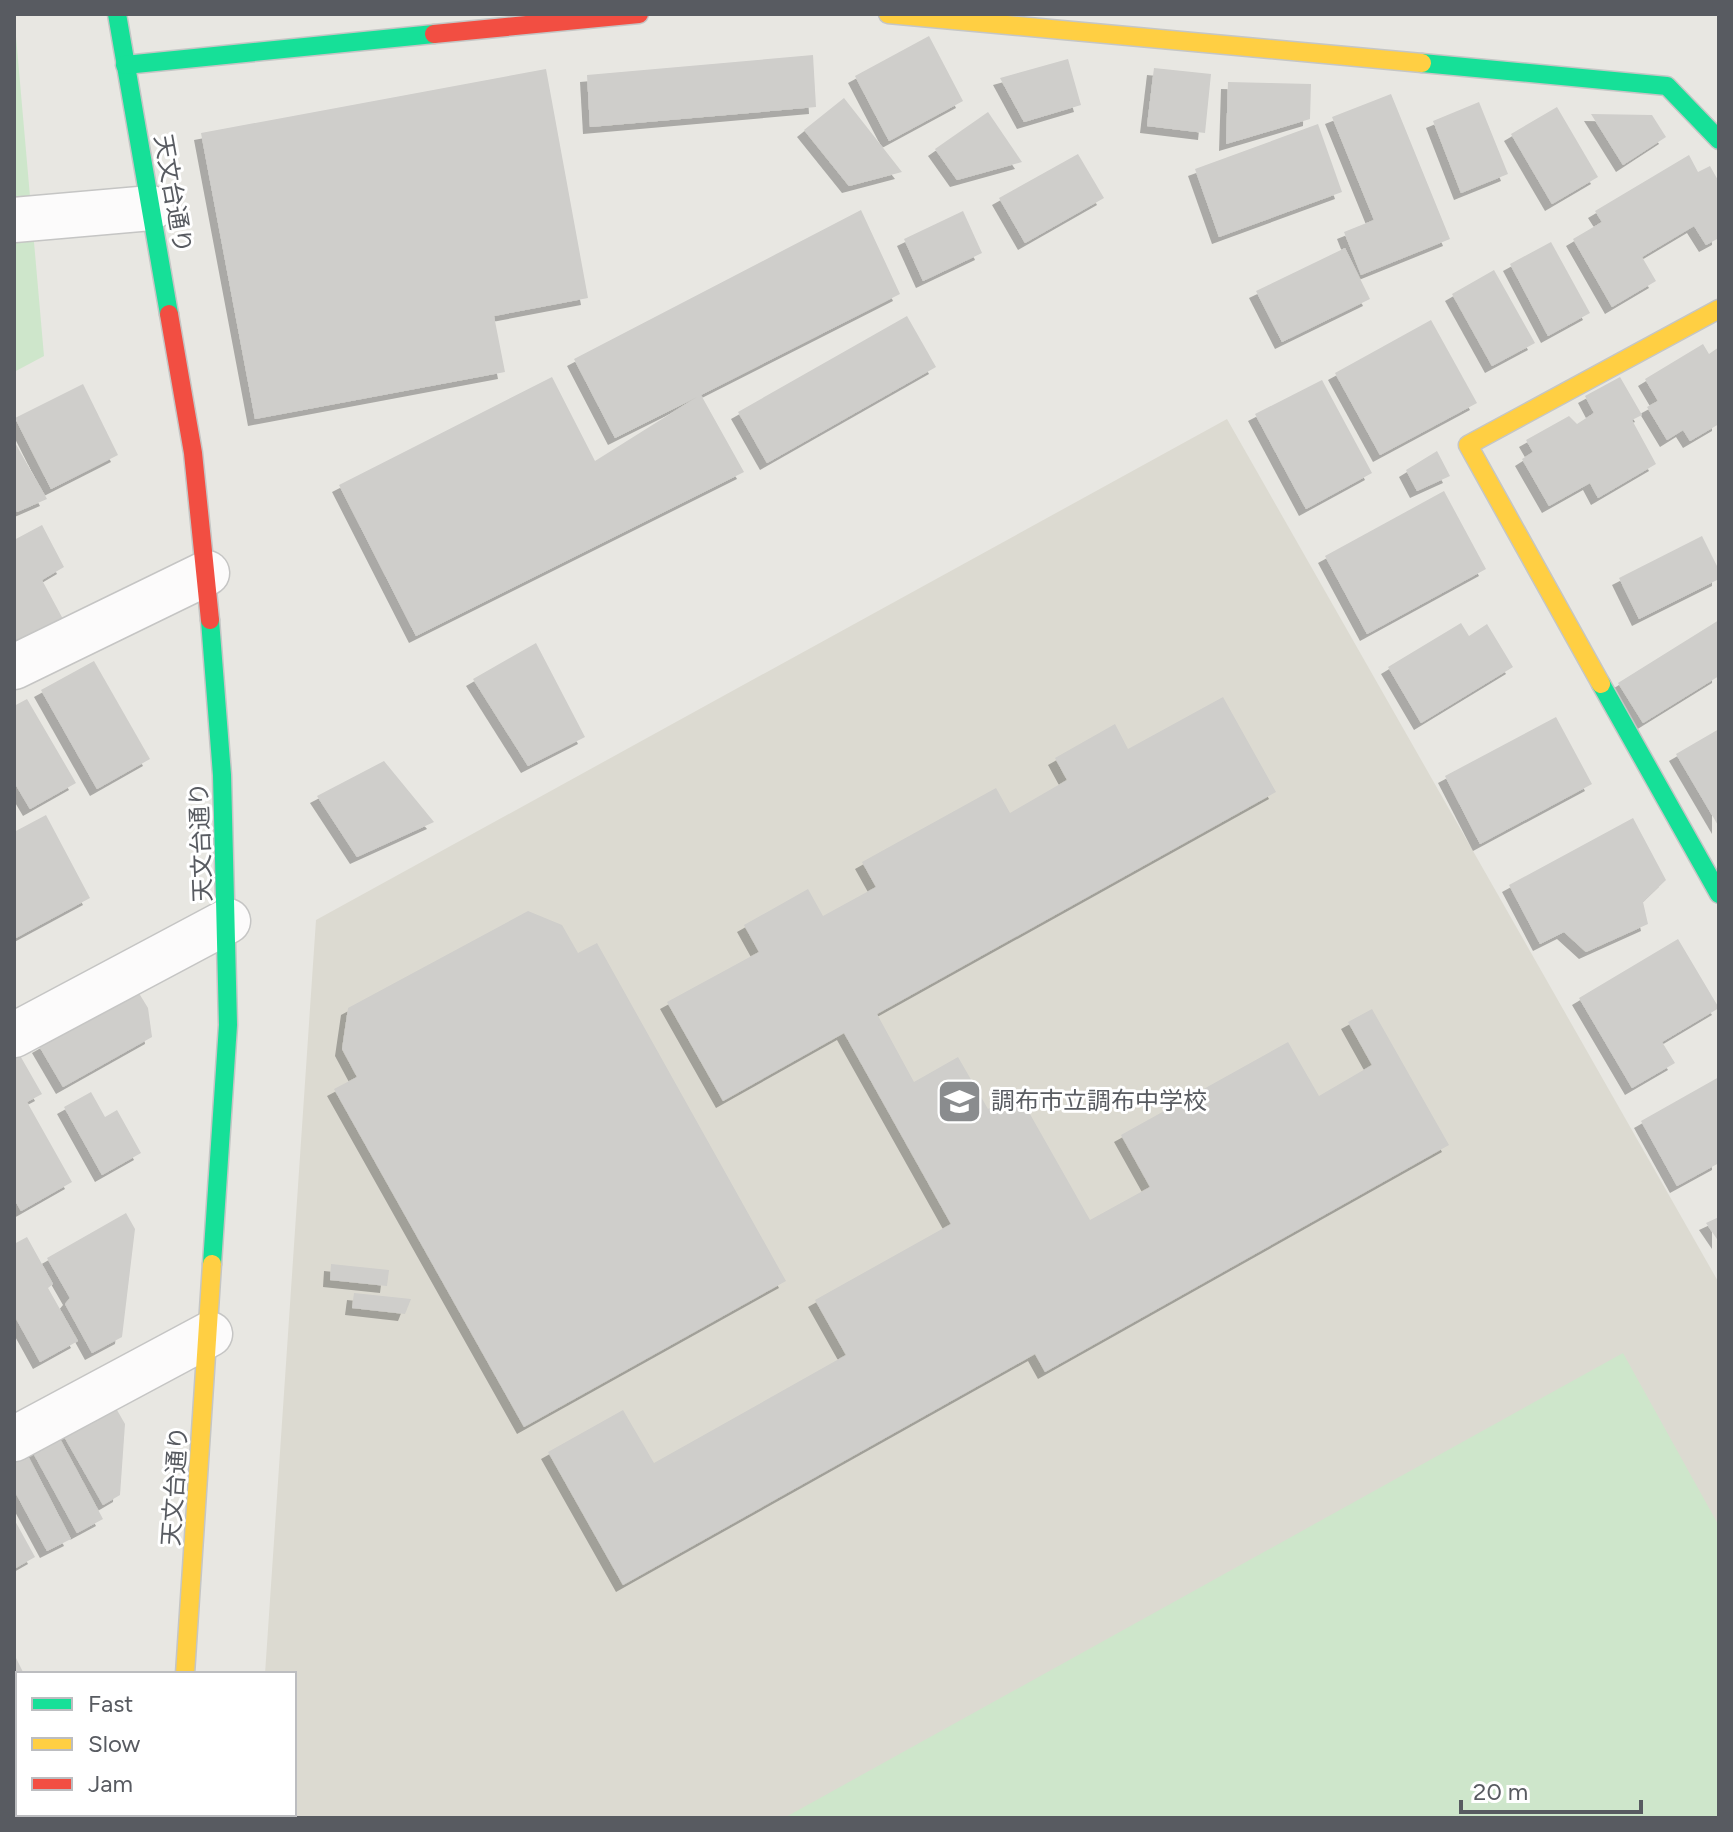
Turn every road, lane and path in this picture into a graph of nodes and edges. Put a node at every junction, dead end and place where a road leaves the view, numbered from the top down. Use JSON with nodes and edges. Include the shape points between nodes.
{"nodes":[{"id":1,"x":117,"y":14,"type":"edge"},
{"id":2,"x":639,"y":14,"type":"edge"},
{"id":3,"x":888,"y":14,"type":"edge"},
{"id":4,"x":125,"y":65,"type":"junction"},
{"id":5,"x":1719,"y":140,"type":"edge"},
{"id":6,"x":151,"y":208,"type":"junction"},
{"id":7,"x":14,"y":220,"type":"edge"},
{"id":8,"x":1719,"y":309,"type":"edge"},
{"id":9,"x":207,"y":573,"type":"junction"},
{"id":10,"x":14,"y":667,"type":"edge"},
{"id":11,"x":1719,"y":894,"type":"edge"},
{"id":12,"x":228,"y":921,"type":"junction"},
{"id":13,"x":14,"y":1035,"type":"edge"},
{"id":14,"x":210,"y":1334,"type":"junction"},
{"id":15,"x":14,"y":1439,"type":"edge"},
{"id":16,"x":185,"y":1672,"type":"edge"}],
"edges":[{"from":1,"to":4,"type":"street","name":"天文台通り"},
{"from":2,"to":4,"type":"street"},
{"from":3,"to":5,"type":"street","via":[[1667,86]]},
{"from":4,"to":6,"type":"street","name":"天文台通り"},
{"from":6,"to":7,"type":"street"},
{"from":6,"to":9,"type":"street","name":"天文台通り","via":[[191,439]]},
{"from":8,"to":11,"type":"street","via":[[1468,445]]},
{"from":9,"to":10,"type":"street"},
{"from":9,"to":12,"type":"street","name":"天文台通り"},
{"from":12,"to":13,"type":"street"},
{"from":12,"to":14,"type":"street","name":"天文台通り","via":[[224,1116]]},
{"from":14,"to":15,"type":"street"},
{"from":14,"to":16,"type":"street","name":"天文台通り"}]}
